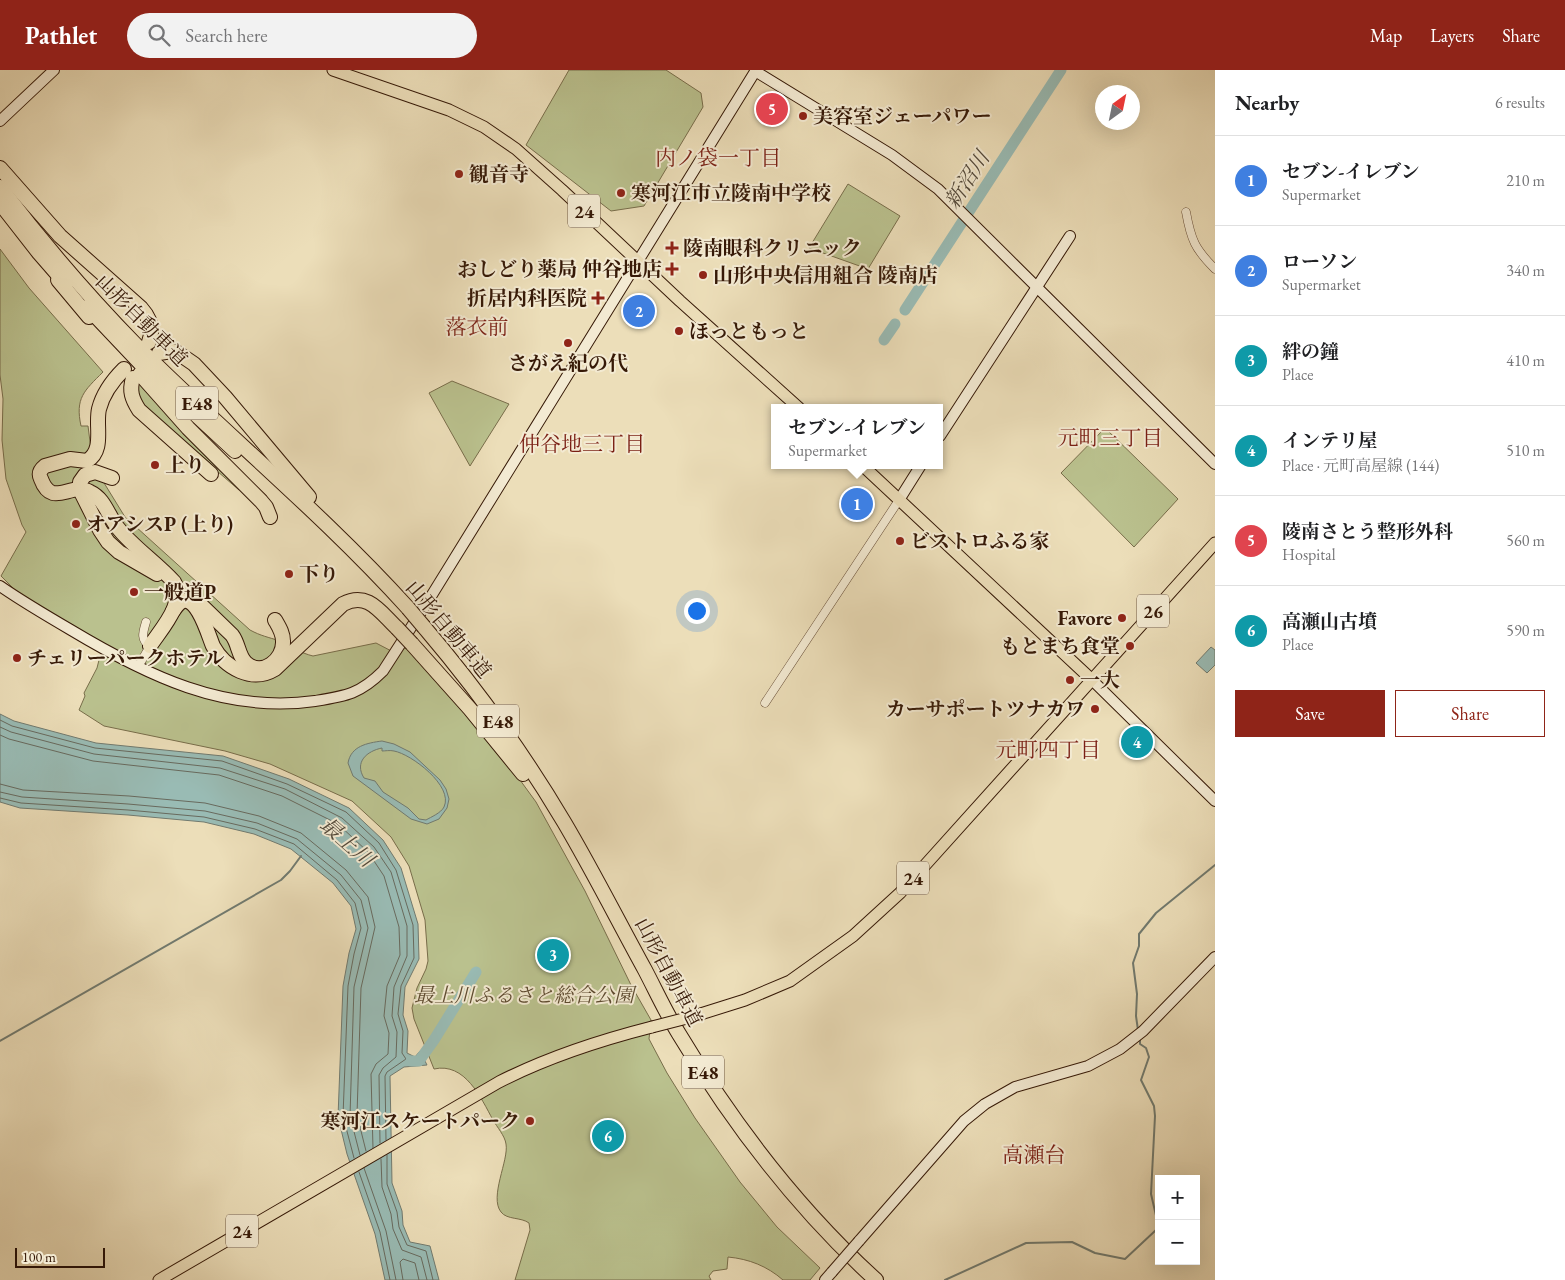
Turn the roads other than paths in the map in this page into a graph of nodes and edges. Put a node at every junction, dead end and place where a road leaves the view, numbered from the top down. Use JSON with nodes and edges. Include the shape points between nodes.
{"nodes":[{"id":1,"x":54,"y":70,"type":"edge"},
{"id":2,"x":333,"y":70,"type":"edge"},
{"id":3,"x":756,"y":70,"type":"edge"},
{"id":4,"x":0,"y":121,"type":"edge"},
{"id":5,"x":0,"y":168,"type":"edge"},
{"id":6,"x":0,"y":187,"type":"edge"},
{"id":7,"x":0,"y":203,"type":"edge"},
{"id":8,"x":1186,"y":212,"type":"dead end"},
{"id":9,"x":1070,"y":236,"type":"dead end"},
{"id":10,"x":40,"y":253,"type":"junction"},
{"id":11,"x":638,"y":262,"type":"junction"},
{"id":12,"x":1215,"y":269,"type":"edge"},
{"id":13,"x":1037,"y":287,"type":"junction"},
{"id":14,"x":148,"y":342,"type":"dead end"},
{"id":15,"x":160,"y":352,"type":"dead end"},
{"id":16,"x":795,"y":404,"type":"edge"},
{"id":17,"x":943,"y":431,"type":"edge"},
{"id":18,"x":1215,"y":464,"type":"edge"},
{"id":19,"x":866,"y":469,"type":"edge"},
{"id":20,"x":918,"y":469,"type":"edge"},
{"id":21,"x":211,"y":474,"type":"dead end"},
{"id":22,"x":112,"y":478,"type":"dead end"},
{"id":23,"x":80,"y":489,"type":"junction"},
{"id":24,"x":899,"y":500,"type":"junction"},
{"id":25,"x":270,"y":517,"type":"dead end"},
{"id":26,"x":1215,"y":543,"type":"edge"},
{"id":27,"x":0,"y":586,"type":"edge"},
{"id":28,"x":178,"y":594,"type":"junction"},
{"id":29,"x":167,"y":615,"type":"junction"},
{"id":30,"x":402,"y":618,"type":"junction"},
{"id":31,"x":275,"y":620,"type":"dead end"},
{"id":32,"x":146,"y":622,"type":"dead end"},
{"id":33,"x":418,"y":635,"type":"junction"},
{"id":34,"x":150,"y":646,"type":"junction"},
{"id":35,"x":138,"y":667,"type":"junction"},
{"id":36,"x":1091,"y":679,"type":"junction"},
{"id":37,"x":765,"y":703,"type":"dead end"},
{"id":38,"x":1215,"y":802,"type":"edge"},
{"id":39,"x":560,"y":825,"type":"junction"},
{"id":40,"x":569,"y":840,"type":"junction"},
{"id":41,"x":1215,"y":957,"type":"edge"},
{"id":42,"x":828,"y":1276,"type":"edge"},
{"id":43,"x":160,"y":1280,"type":"edge"},
{"id":44,"x":863,"y":1280,"type":"edge"},
{"id":45,"x":876,"y":1280,"type":"edge"}],
"edges":[{"from":1,"to":4,"type":"street"},
{"from":2,"to":11,"type":"main road","number":"24","via":[[449,110],[484,127],[516,149]]},
{"from":3,"to":11,"type":"street"},
{"from":3,"to":13,"type":"street","via":[[892,155],[938,189]]},
{"from":5,"to":14,"type":"highway","via":[[60,236],[146,314],[151,325]]},
{"from":6,"to":30,"type":"highway","name":"山形自動車道","number":"E48","via":[[81,288],[136,345],[327,525]]},
{"from":7,"to":10,"type":"highway","name":"山形自動車道","number":"E48"},
{"from":8,"to":12,"type":"street","via":[[1197,248]]},
{"from":9,"to":13,"type":"street"},
{"from":10,"to":25,"type":"highway","via":[[54,275],[104,334],[188,428],[261,501]]},
{"from":10,"to":30,"type":"highway","name":"山形自動車道","number":"E48","via":[[140,363],[356,566]]},
{"from":11,"to":16,"type":"main road","number":"24"},
{"from":11,"to":35,"type":"street","via":[[430,598],[383,671],[373,681],[352,694],[302,703],[277,703],[211,696]]},
{"from":13,"to":17,"type":"street"},
{"from":13,"to":18,"type":"street"},
{"from":15,"to":30,"type":"highway","via":[[178,353],[201,371],[302,489],[388,582]]},
{"from":19,"to":24,"type":"main road"},
{"from":20,"to":24,"type":"street"},
{"from":21,"to":23,"type":"highway","via":[[139,410],[132,398],[128,374],[112,382],[101,402],[98,445],[94,455],[83,462],[70,459],[45,466],[40,472],[44,488],[48,491],[58,494]]},
{"from":22,"to":23,"type":"highway","via":[[101,473],[89,473],[82,478]]},
{"from":23,"to":28,"type":"highway","via":[[90,491],[100,499],[118,529],[174,582]]},
{"from":23,"to":29,"type":"highway","via":[[108,542],[155,572],[168,585]]},
{"from":24,"to":36,"type":"main road"},
{"from":24,"to":37,"type":"street"},
{"from":26,"to":36,"type":"main road","number":"26"},
{"from":27,"to":35,"type":"street"},
{"from":28,"to":29,"type":"highway","via":[[171,600]]},
{"from":28,"to":31,"type":"highway","via":[[192,597],[232,635],[242,658],[257,668],[269,666],[282,652],[284,640]]},
{"from":29,"to":30,"type":"highway","via":[[181,602],[190,603],[201,616],[214,648],[223,659],[241,672],[254,676],[268,674],[275,669],[349,601],[372,603]]},
{"from":29,"to":34,"type":"highway"},
{"from":30,"to":33,"type":"highway","name":"山形自動車道","number":"E48"},
{"from":32,"to":34,"type":"street","via":[[143,639]]},
{"from":33,"to":39,"type":"highway","name":"山形自動車道","number":"E48","via":[[476,706]]},
{"from":33,"to":39,"type":"highway","name":"山形自動車道","number":"E48","via":[[462,673],[511,740]]},
{"from":34,"to":35,"type":"street"},
{"from":36,"to":38,"type":"street"},
{"from":36,"to":43,"type":"main road","number":"24","bridge":true,"via":[[900,893],[853,936],[790,981],[745,1000],[531,1066]]},
{"from":39,"to":40,"type":"highway","name":"山形自動車道","number":"E48"},
{"from":40,"to":44,"type":"highway","name":"山形自動車道","number":"E48","via":[[670,1035],[718,1112],[815,1233]]},
{"from":40,"to":45,"type":"highway","name":"山形自動車道","number":"E48","via":[[678,1032],[726,1107],[776,1174]]},
{"from":41,"to":42,"type":"street","bridge":true,"via":[[1140,1034],[1120,1049],[1088,1066],[1015,1087],[964,1121]]}]}
